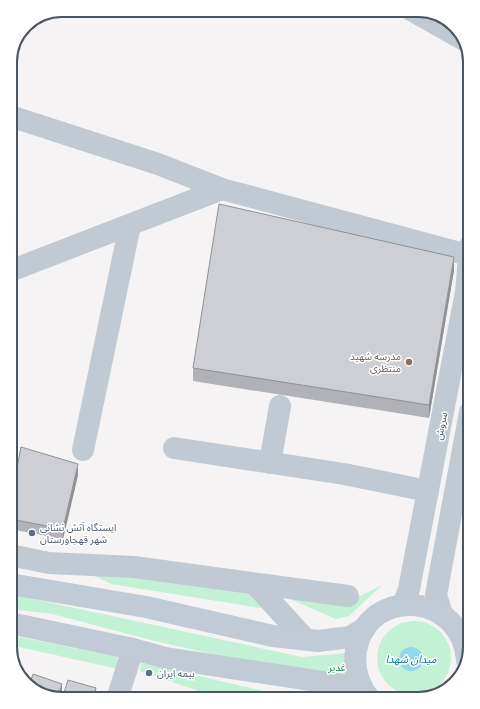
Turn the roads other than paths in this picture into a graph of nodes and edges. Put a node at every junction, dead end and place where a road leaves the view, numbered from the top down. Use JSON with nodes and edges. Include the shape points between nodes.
{"nodes":[{"id":1,"x":424,"y":18,"type":"edge"},
{"id":2,"x":454,"y":35,"type":"edge"},
{"id":3,"x":17,"y":118,"type":"edge"},
{"id":4,"x":222,"y":189,"type":"junction"},
{"id":5,"x":130,"y":225,"type":"junction"},
{"id":6,"x":463,"y":250,"type":"edge"},
{"id":7,"x":17,"y":268,"type":"edge"},
{"id":8,"x":463,"y":308,"type":"edge"},
{"id":9,"x":280,"y":406,"type":"dead end"},
{"id":10,"x":174,"y":448,"type":"dead end"},
{"id":11,"x":83,"y":450,"type":"dead end"},
{"id":12,"x":463,"y":450,"type":"edge"},
{"id":13,"x":270,"y":463,"type":"junction"},
{"id":14,"x":428,"y":491,"type":"junction"},
{"id":15,"x":17,"y":557,"type":"edge"},
{"id":16,"x":49,"y":563,"type":"junction"},
{"id":17,"x":255,"y":584,"type":"junction"},
{"id":18,"x":17,"y":585,"type":"edge"},
{"id":19,"x":82,"y":596,"type":"junction"},
{"id":20,"x":348,"y":596,"type":"dead end"},
{"id":21,"x":403,"y":605,"type":"junction"},
{"id":22,"x":442,"y":614,"type":"junction"},
{"id":23,"x":17,"y":624,"type":"edge"},
{"id":24,"x":364,"y":628,"type":"junction"},
{"id":25,"x":305,"y":639,"type":"junction"},
{"id":26,"x":463,"y":641,"type":"edge"},
{"id":27,"x":133,"y":649,"type":"junction"},
{"id":28,"x":119,"y":692,"type":"edge"},
{"id":29,"x":355,"y":692,"type":"edge"},
{"id":30,"x":365,"y":692,"type":"edge"}],
"edges":[{"from":1,"to":2,"type":"street"},
{"from":3,"to":4,"type":"street","via":[[158,164]]},
{"from":4,"to":5,"type":"street"},
{"from":4,"to":6,"type":"street"},
{"from":5,"to":7,"type":"street"},
{"from":5,"to":11,"type":"street"},
{"from":8,"to":14,"type":"street","name":"سروش"},
{"from":9,"to":13,"type":"street"},
{"from":10,"to":13,"type":"street"},
{"from":12,"to":22,"type":"street","via":[[436,595]]},
{"from":13,"to":14,"type":"street","via":[[344,474]]},
{"from":14,"to":21,"type":"street","name":"سروش","via":[[410,589]]},
{"from":15,"to":16,"type":"street"},
{"from":16,"to":17,"type":"street","via":[[134,567]]},
{"from":16,"to":19,"type":"street"},
{"from":17,"to":20,"type":"street"},
{"from":17,"to":25,"type":"street"},
{"from":18,"to":19,"type":"main road"},
{"from":19,"to":25,"type":"main road","via":[[146,607],[273,636]]},
{"from":21,"to":22,"type":"main road","via":[[430,608]]},
{"from":21,"to":24,"type":"main road","via":[[381,613]]},
{"from":22,"to":26,"type":"main road","via":[[458,631]]},
{"from":23,"to":27,"type":"main road"},
{"from":24,"to":25,"type":"main road","via":[[350,637]]},
{"from":24,"to":30,"type":"main road","via":[[354,658],[356,673]]},
{"from":27,"to":28,"type":"street"},
{"from":27,"to":29,"type":"main road","via":[[166,658]]}]}
